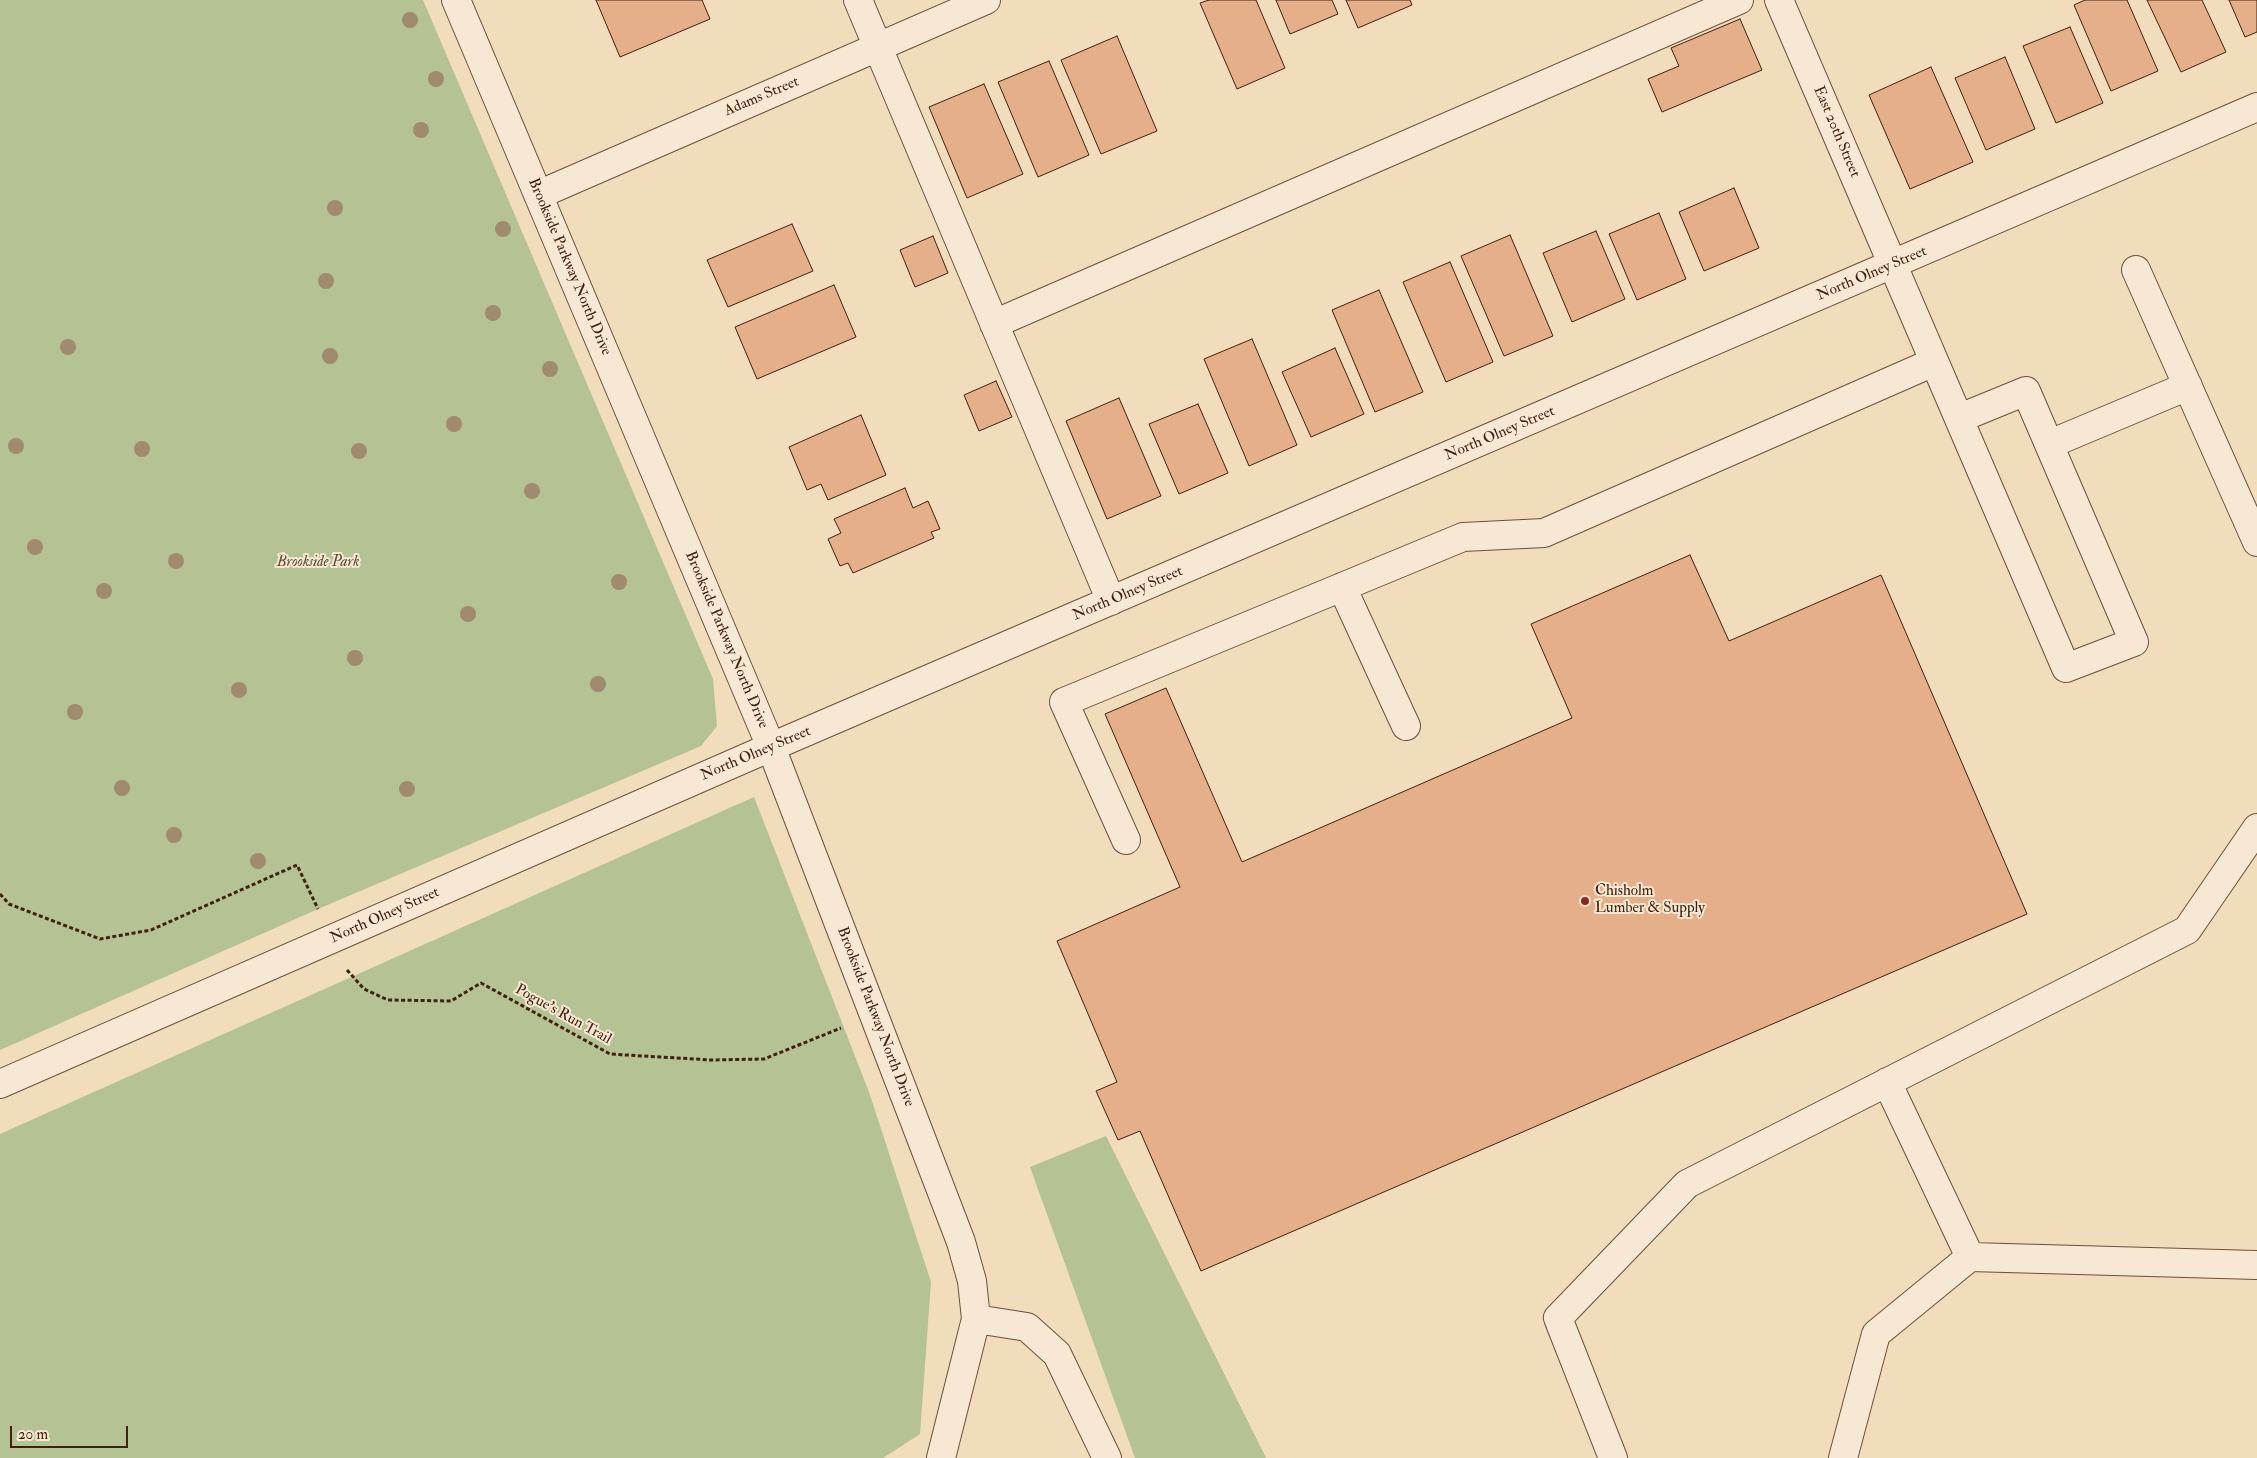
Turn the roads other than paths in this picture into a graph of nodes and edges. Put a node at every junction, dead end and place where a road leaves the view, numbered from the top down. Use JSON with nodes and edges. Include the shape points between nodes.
{"nodes":[{"id":1,"x":456,"y":0,"type":"edge"},
{"id":2,"x":858,"y":0,"type":"edge"},
{"id":3,"x":986,"y":0,"type":"edge"},
{"id":4,"x":1739,"y":0,"type":"edge"},
{"id":5,"x":1779,"y":0,"type":"edge"},
{"id":6,"x":878,"y":47,"type":"junction"},
{"id":7,"x":2257,"y":107,"type":"edge"},
{"id":8,"x":538,"y":194,"type":"junction"},
{"id":9,"x":1893,"y":265,"type":"junction"},
{"id":10,"x":2136,"y":270,"type":"dead end"},
{"id":11,"x":994,"y":324,"type":"junction"},
{"id":12,"x":1934,"y":362,"type":"junction"},
{"id":13,"x":2188,"y":386,"type":"junction"},
{"id":14,"x":1960,"y":418,"type":"junction"},
{"id":15,"x":2050,"y":444,"type":"junction"},
{"id":16,"x":2257,"y":542,"type":"edge"},
{"id":17,"x":1342,"y":587,"type":"junction"},
{"id":18,"x":1111,"y":601,"type":"junction"},
{"id":19,"x":1406,"y":726,"type":"dead end"},
{"id":20,"x":771,"y":747,"type":"junction"},
{"id":21,"x":2257,"y":828,"type":"edge"},
{"id":22,"x":1126,"y":840,"type":"dead end"},
{"id":23,"x":1887,"y":1082,"type":"junction"},
{"id":24,"x":0,"y":1084,"type":"edge"},
{"id":25,"x":1970,"y":1257,"type":"junction"},
{"id":26,"x":2257,"y":1266,"type":"edge"},
{"id":27,"x":976,"y":1319,"type":"junction"},
{"id":28,"x":941,"y":1458,"type":"edge"},
{"id":29,"x":1107,"y":1458,"type":"edge"},
{"id":30,"x":1613,"y":1458,"type":"edge"},
{"id":31,"x":1843,"y":1458,"type":"edge"}],
"edges":[{"from":1,"to":8,"type":"street","name":"Brookside Parkway North Drive"},
{"from":2,"to":6,"type":"street"},
{"from":3,"to":6,"type":"street","name":"Adams Street"},
{"from":4,"to":11,"type":"street"},
{"from":5,"to":9,"type":"street","name":"East 20th Street"},
{"from":6,"to":8,"type":"street","name":"Adams Street"},
{"from":6,"to":11,"type":"street"},
{"from":7,"to":9,"type":"street","name":"North Olney Street"},
{"from":8,"to":20,"type":"street","name":"Brookside Parkway North Drive"},
{"from":9,"to":12,"type":"street","name":"East 20th Street"},
{"from":9,"to":18,"type":"street","name":"North Olney Street"},
{"from":10,"to":13,"type":"street"},
{"from":11,"to":18,"type":"street"},
{"from":12,"to":14,"type":"street","name":"East 20th Street"},
{"from":12,"to":17,"type":"street","via":[[1544,532],[1463,537]]},
{"from":13,"to":15,"type":"street"},
{"from":13,"to":16,"type":"street"},
{"from":14,"to":15,"type":"street","via":[[2026,391]]},
{"from":14,"to":15,"type":"street","name":"East 20th Street","via":[[2066,668],[2134,642]]},
{"from":17,"to":19,"type":"street"},
{"from":17,"to":22,"type":"street","via":[[1064,702]]},
{"from":18,"to":20,"type":"street","name":"North Olney Street"},
{"from":20,"to":24,"type":"street","name":"North Olney Street"},
{"from":20,"to":27,"type":"street","name":"Brookside Parkway North Drive","via":[[953,1220],[972,1282]]},
{"from":21,"to":23,"type":"street","via":[[2187,930]]},
{"from":23,"to":25,"type":"street"},
{"from":23,"to":30,"type":"street","via":[[1687,1184],[1558,1318]]},
{"from":25,"to":26,"type":"street"},
{"from":25,"to":31,"type":"street","via":[[1876,1334]]},
{"from":27,"to":28,"type":"street"},
{"from":27,"to":29,"type":"street","via":[[1027,1326],[1056,1354]]}]}
